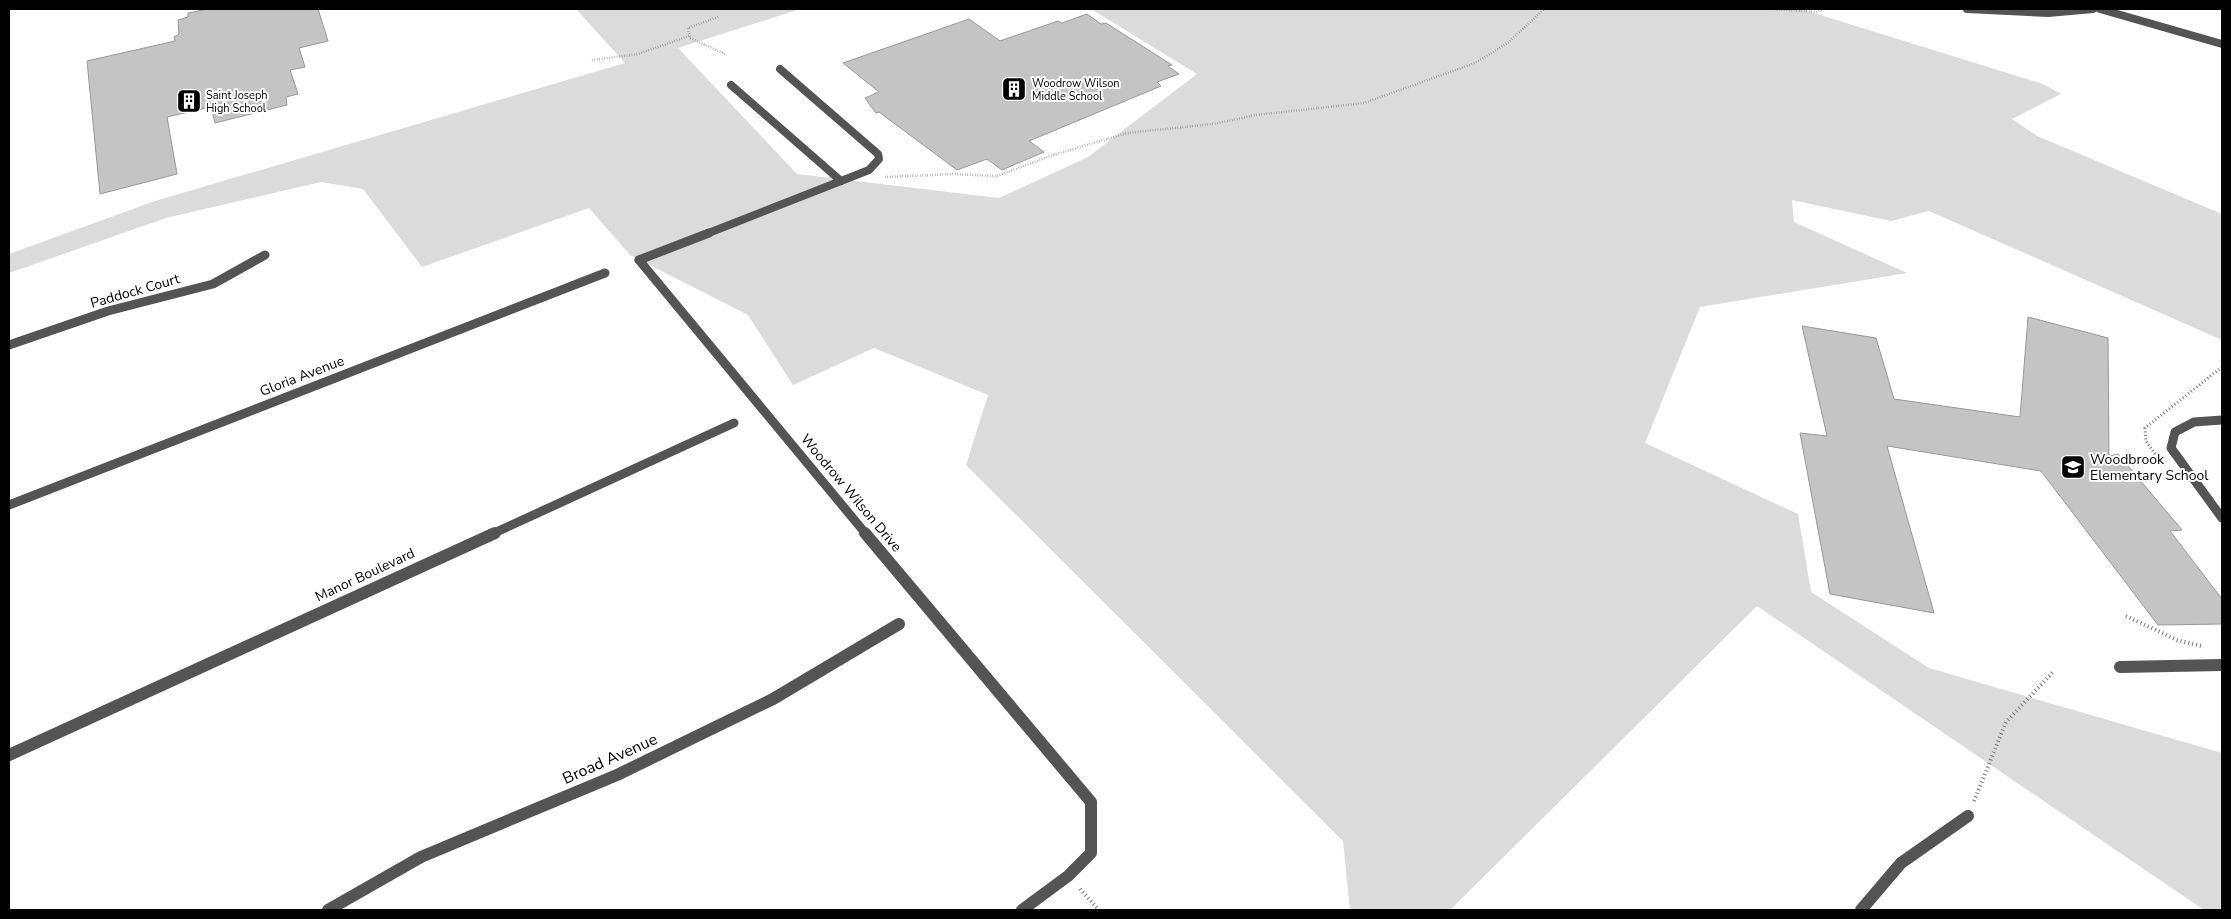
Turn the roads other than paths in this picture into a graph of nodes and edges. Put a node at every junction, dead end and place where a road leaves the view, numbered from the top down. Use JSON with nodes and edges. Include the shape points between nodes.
{"nodes":[{"id":1,"x":1967,"y":9,"type":"edge"},
{"id":2,"x":2093,"y":9,"type":"edge"},
{"id":3,"x":2100,"y":9,"type":"edge"},
{"id":4,"x":2222,"y":44,"type":"edge"},
{"id":5,"x":780,"y":69,"type":"dead end"},
{"id":6,"x":731,"y":85,"type":"dead end"},
{"id":7,"x":841,"y":181,"type":"junction"},
{"id":8,"x":265,"y":255,"type":"dead end"},
{"id":9,"x":605,"y":273,"type":"dead end"},
{"id":10,"x":9,"y":346,"type":"edge"},
{"id":11,"x":2222,"y":420,"type":"edge"},
{"id":12,"x":734,"y":422,"type":"dead end"},
{"id":13,"x":9,"y":505,"type":"edge"},
{"id":14,"x":2222,"y":518,"type":"edge"},
{"id":15,"x":899,"y":624,"type":"dead end"},
{"id":16,"x":2222,"y":665,"type":"edge"},
{"id":17,"x":2120,"y":667,"type":"dead end"},
{"id":18,"x":9,"y":755,"type":"edge"},
{"id":19,"x":1968,"y":816,"type":"road end"},
{"id":20,"x":328,"y":910,"type":"edge"},
{"id":21,"x":1022,"y":910,"type":"edge"},
{"id":22,"x":1861,"y":910,"type":"edge"}],
"edges":[{"from":1,"to":2,"type":"street","via":[[2048,14]]},
{"from":3,"to":4,"type":"street"},
{"from":5,"to":7,"type":"street","name":"Woodrow Wilson Drive","via":[[878,154],[879,159],[869,170]]},
{"from":6,"to":7,"type":"street"},
{"from":7,"to":21,"type":"street","name":"Woodrow Wilson Drive","via":[[639,260],[766,416],[1092,802],[1090,853],[1068,876]]},
{"from":8,"to":10,"type":"street","name":"Paddock Court","via":[[213,284],[108,311]]},
{"from":9,"to":13,"type":"street","name":"Gloria Avenue"},
{"from":11,"to":14,"type":"street","via":[[2194,422],[2175,432],[2170,448]]},
{"from":12,"to":18,"type":"street","name":"Manor Boulevard"},
{"from":15,"to":20,"type":"street","name":"Broad Avenue","via":[[774,699],[618,775],[422,857]]},
{"from":16,"to":17,"type":"street"},
{"from":19,"to":22,"type":"street","via":[[1900,863]]}]}
